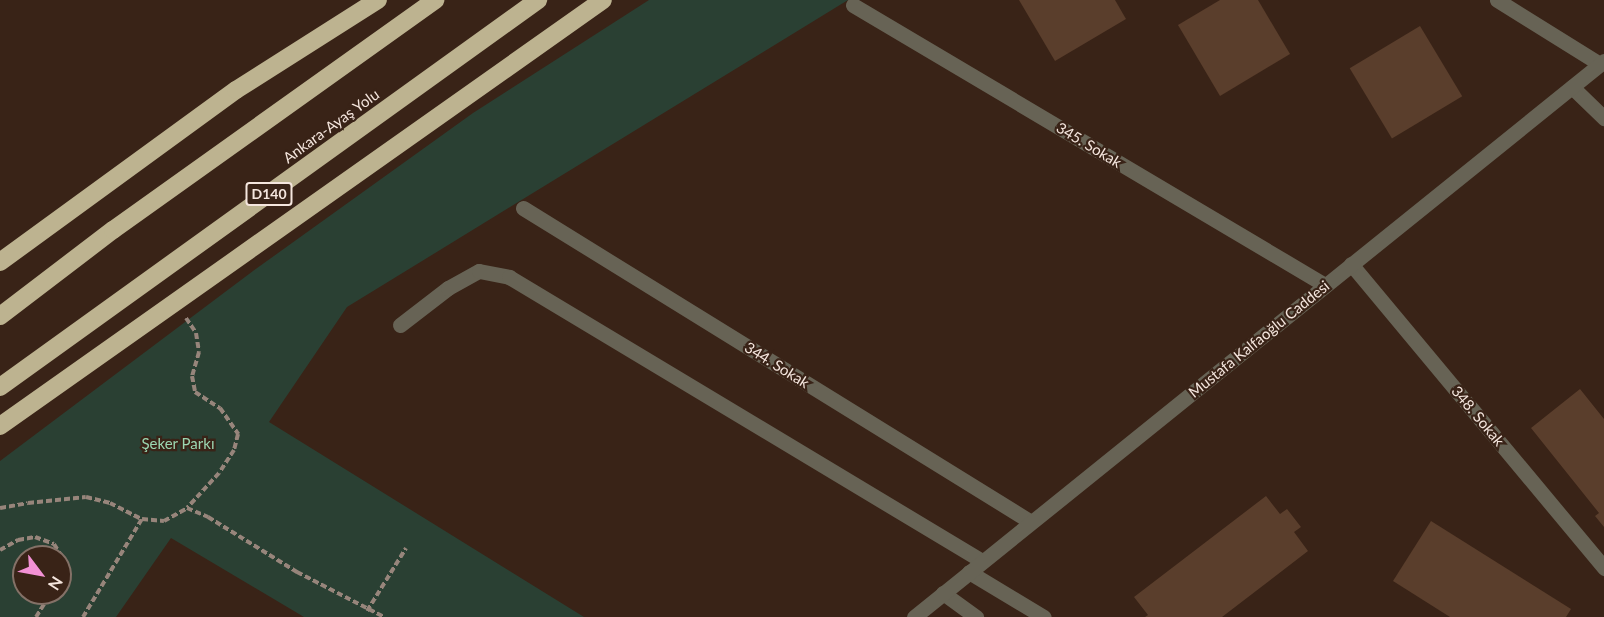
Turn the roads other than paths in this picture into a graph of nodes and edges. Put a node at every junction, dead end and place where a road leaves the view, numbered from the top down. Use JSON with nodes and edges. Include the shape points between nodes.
{"nodes":[{"id":1,"x":378,"y":0,"type":"edge"},
{"id":2,"x":435,"y":0,"type":"edge"},
{"id":3,"x":538,"y":0,"type":"edge"},
{"id":4,"x":603,"y":0,"type":"edge"},
{"id":5,"x":1497,"y":0,"type":"edge"},
{"id":6,"x":853,"y":5,"type":"dead end"},
{"id":7,"x":1602,"y":62,"type":"edge"},
{"id":8,"x":1572,"y":87,"type":"junction"},
{"id":9,"x":1604,"y":118,"type":"edge"},
{"id":10,"x":523,"y":208,"type":"dead end"},
{"id":11,"x":0,"y":262,"type":"edge"},
{"id":12,"x":1351,"y":264,"type":"junction"},
{"id":13,"x":1325,"y":285,"type":"junction"},
{"id":14,"x":0,"y":316,"type":"edge"},
{"id":15,"x":400,"y":326,"type":"dead end"},
{"id":16,"x":0,"y":387,"type":"edge"},
{"id":17,"x":0,"y":426,"type":"edge"},
{"id":18,"x":1031,"y":522,"type":"junction"},
{"id":19,"x":982,"y":561,"type":"junction"},
{"id":20,"x":1604,"y":568,"type":"edge"},
{"id":21,"x":969,"y":572,"type":"junction"},
{"id":22,"x":943,"y":593,"type":"junction"},
{"id":23,"x":914,"y":617,"type":"edge"},
{"id":24,"x":976,"y":617,"type":"edge"},
{"id":25,"x":1044,"y":617,"type":"edge"}],
"edges":[{"from":1,"to":11,"type":"highway","via":[[236,90]]},
{"from":2,"to":14,"type":"highway","via":[[113,230]]},
{"from":3,"to":16,"type":"highway","name":"Ankara-Ayaş Yolu","number":"D140"},
{"from":4,"to":17,"type":"highway"},
{"from":5,"to":7,"type":"street"},
{"from":6,"to":13,"type":"street","name":"345. Sokak"},
{"from":7,"to":8,"type":"street","name":"Mustafa Kalfaoğlu Caddesi"},
{"from":8,"to":9,"type":"street"},
{"from":8,"to":12,"type":"street","name":"Mustafa Kalfaoğlu Caddesi"},
{"from":10,"to":18,"type":"street","name":"344. Sokak"},
{"from":12,"to":13,"type":"street","name":"Mustafa Kalfaoğlu Caddesi"},
{"from":12,"to":20,"type":"street","name":"348. Sokak"},
{"from":13,"to":18,"type":"street","name":"Mustafa Kalfaoğlu Caddesi"},
{"from":15,"to":19,"type":"street","via":[[448,288],[479,271],[509,277]]},
{"from":18,"to":19,"type":"street","name":"Mustafa Kalfaoğlu Caddesi"},
{"from":19,"to":21,"type":"street","name":"Mustafa Kalfaoğlu Caddesi"},
{"from":21,"to":22,"type":"street","name":"Mustafa Kalfaoğlu Caddesi"},
{"from":21,"to":25,"type":"street"},
{"from":22,"to":23,"type":"street","name":"Mustafa Kalfaoğlu Caddesi"},
{"from":22,"to":24,"type":"street"}]}
